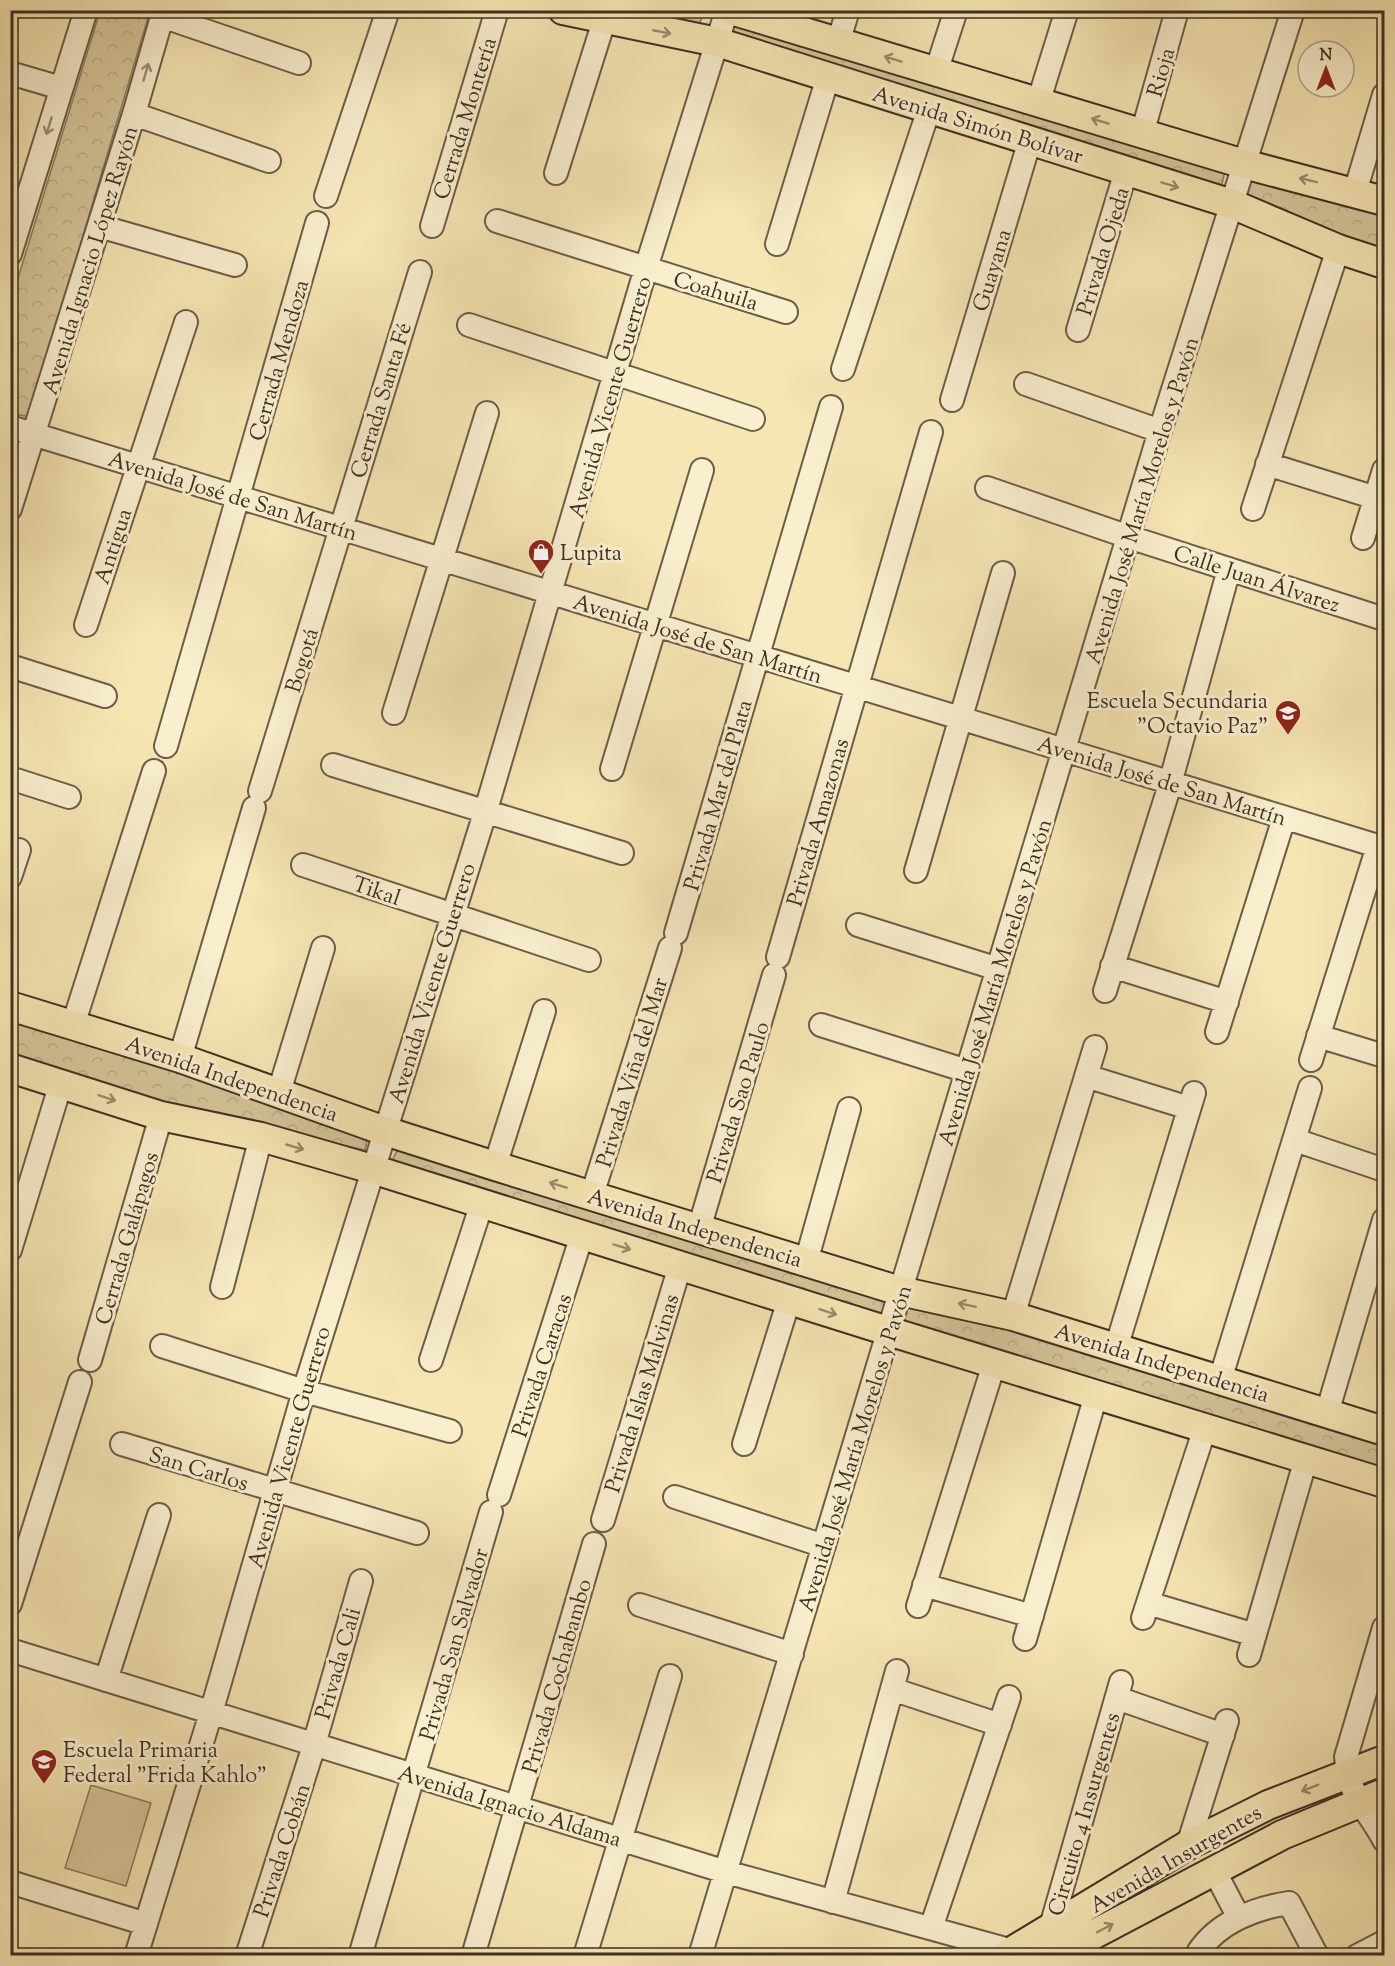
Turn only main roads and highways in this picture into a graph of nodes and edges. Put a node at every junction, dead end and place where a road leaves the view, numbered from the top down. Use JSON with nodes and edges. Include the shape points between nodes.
{"nodes":[{"id":1,"x":563,"y":10,"type":"edge"},
{"id":2,"x":731,"y":10,"type":"edge"},
{"id":3,"x":1384,"y":201,"type":"edge"},
{"id":4,"x":1384,"y":264,"type":"edge"},
{"id":5,"x":10,"y":1006,"type":"edge"},
{"id":6,"x":10,"y":1068,"type":"edge"},
{"id":7,"x":1384,"y":1431,"type":"edge"},
{"id":8,"x":1384,"y":1483,"type":"edge"},
{"id":9,"x":1384,"y":1760,"type":"edge"},
{"id":10,"x":1384,"y":1793,"type":"edge"},
{"id":11,"x":1052,"y":1943,"type":"edge"},
{"id":12,"x":1011,"y":1954,"type":"edge"}],
"edges":[{"from":1,"to":4,"type":"main road","name":"Avenida Simón Bolívar","one_way":true,"via":[[717,42],[1232,204]]},
{"from":3,"to":2,"type":"main road","name":"Avenida Simón Bolívar","one_way":true,"via":[[1244,164]]},
{"from":7,"to":5,"type":"main road","name":"Avenida Independencia","one_way":true,"via":[[1013,1316],[900,1291],[495,1166],[180,1058]]},
{"from":6,"to":8,"type":"main road","name":"Avenida Independencia","one_way":true,"via":[[161,1116],[261,1137],[372,1169]]},
{"from":9,"to":11,"type":"main road","name":"Avenida Insurgentes","one_way":true,"via":[[1268,1805],[1188,1845]]},
{"from":11,"to":10,"type":"main road","name":"Avenida Insurgentes","one_way":true,"via":[[1282,1835]]},
{"from":11,"to":12,"type":"main road","name":"Avenida Insurgentes"}]}
